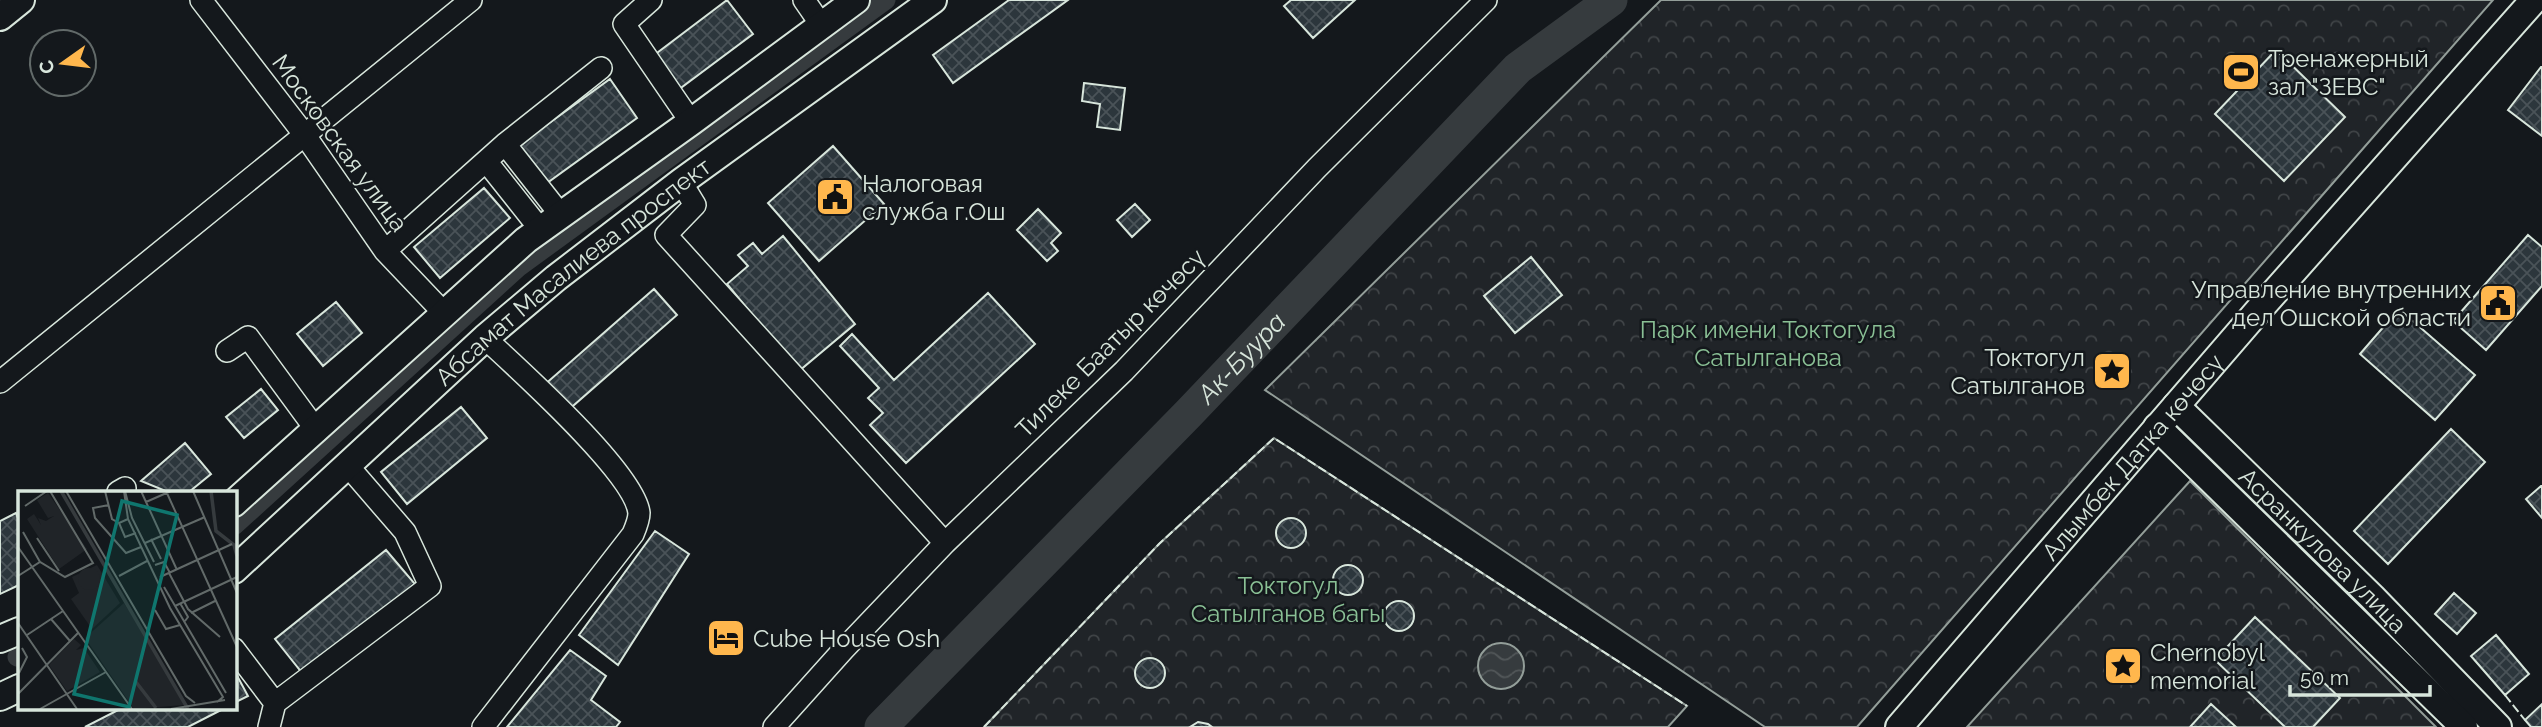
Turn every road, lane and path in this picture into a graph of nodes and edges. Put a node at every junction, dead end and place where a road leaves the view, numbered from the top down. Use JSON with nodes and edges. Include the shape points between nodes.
{"nodes":[{"id":1,"x":21,"y":0,"type":"edge"},
{"id":2,"x":201,"y":0,"type":"edge"},
{"id":3,"x":471,"y":0,"type":"edge"},
{"id":4,"x":651,"y":0,"type":"edge"},
{"id":5,"x":804,"y":0,"type":"edge"},
{"id":6,"x":856,"y":0,"type":"edge"},
{"id":7,"x":933,"y":0,"type":"edge"},
{"id":8,"x":1486,"y":0,"type":"edge"},
{"id":9,"x":2534,"y":0,"type":"edge"},
{"id":10,"x":0,"y":17,"type":"edge"},
{"id":11,"x":821,"y":26,"type":"junction"},
{"id":12,"x":601,"y":68,"type":"dead end"},
{"id":13,"x":691,"y":122,"type":"junction"},
{"id":14,"x":304,"y":134,"type":"junction"},
{"id":15,"x":505,"y":144,"type":"junction"},
{"id":16,"x":486,"y":161,"type":"junction"},
{"id":17,"x":681,"y":182,"type":"junction"},
{"id":18,"x":550,"y":221,"type":"junction"},
{"id":19,"x":385,"y":251,"type":"junction"},
{"id":20,"x":443,"y":312,"type":"junction"},
{"id":21,"x":485,"y":338,"type":"junction"},
{"id":22,"x":227,"y":351,"type":"dead end"},
{"id":23,"x":0,"y":382,"type":"edge"},
{"id":24,"x":2176,"y":406,"type":"junction"},
{"id":25,"x":2157,"y":427,"type":"junction"},
{"id":26,"x":317,"y":431,"type":"junction"},
{"id":27,"x":348,"y":466,"type":"junction"},
{"id":28,"x":236,"y":501,"type":"edge"},
{"id":29,"x":945,"y":543,"type":"junction"},
{"id":30,"x":236,"y":568,"type":"edge"},
{"id":31,"x":18,"y":631,"type":"edge"},
{"id":32,"x":0,"y":639,"type":"edge"},
{"id":33,"x":236,"y":652,"type":"edge"},
{"id":34,"x":18,"y":688,"type":"edge"},
{"id":35,"x":0,"y":697,"type":"edge"},
{"id":36,"x":275,"y":703,"type":"junction"},
{"id":37,"x":270,"y":727,"type":"edge"},
{"id":38,"x":483,"y":727,"type":"edge"},
{"id":39,"x":774,"y":727,"type":"edge"},
{"id":40,"x":1899,"y":727,"type":"edge"},
{"id":41,"x":2464,"y":727,"type":"edge"},
{"id":42,"x":2498,"y":727,"type":"edge"}],
"edges":[{"from":1,"to":10,"type":"main road"},
{"from":2,"to":14,"type":"street","name":"Московская улица"},
{"from":3,"to":14,"type":"street"},
{"from":4,"to":13,"type":"street","via":[[624,24]]},
{"from":5,"to":11,"type":"street"},
{"from":6,"to":11,"type":"main road","name":"Абсамат Масалиева проспект"},
{"from":7,"to":17,"type":"main road","name":"Абсамат Масалиева проспект"},
{"from":8,"to":29,"type":"street","name":"Тилеке Баатыр көчөсү","via":[[1317,168],[1124,371]]},
{"from":9,"to":24,"type":"main road","name":"Алымбек Датка көчөсү"},
{"from":11,"to":13,"type":"main road","name":"Абсамат Масалиева проспект"},
{"from":12,"to":15,"type":"street"},
{"from":13,"to":18,"type":"main road","name":"Абсамат Масалиева проспект"},
{"from":14,"to":19,"type":"street","name":"Московская улица"},
{"from":14,"to":23,"type":"street"},
{"from":15,"to":16,"type":"street"},
{"from":15,"to":18,"type":"street"},
{"from":16,"to":18,"type":"street"},
{"from":16,"to":19,"type":"street"},
{"from":17,"to":21,"type":"main road","name":"Абсамат Масалиева проспект"},
{"from":17,"to":29,"type":"street","via":[[695,205],[666,235]]},
{"from":18,"to":20,"type":"main road","name":"Абсамат Масалиева проспект"},
{"from":19,"to":20,"type":"street","name":"Московская улица"},
{"from":20,"to":26,"type":"main road","name":"Абсамат Масалиева проспект"},
{"from":21,"to":27,"type":"main road","name":"Абсамат Масалиева проспект"},
{"from":21,"to":38,"type":"street","via":[[581,430],[620,478],[639,514],[633,534]]},
{"from":22,"to":26,"type":"street","via":[[248,337]]},
{"from":24,"to":25,"type":"main road","name":"Алымбек Датка көчөсү"},
{"from":24,"to":42,"type":"main road","name":"Асранкулова улица"},
{"from":25,"to":40,"type":"main road","name":"Алымбек Датка көчөсү"},
{"from":25,"to":41,"type":"main road","name":"Асранкулова улица"},
{"from":26,"to":28,"type":"main road","name":"Абсамат Масалиева проспект"},
{"from":27,"to":30,"type":"main road","name":"Абсамат Масалиева проспект"},
{"from":27,"to":36,"type":"street","via":[[405,533],[430,586]]},
{"from":29,"to":39,"type":"street","name":"Тилеке Баатыр көчөсү"},
{"from":31,"to":32,"type":"main road"},
{"from":33,"to":36,"type":"street"},
{"from":34,"to":35,"type":"main road"},
{"from":36,"to":37,"type":"street"}]}
